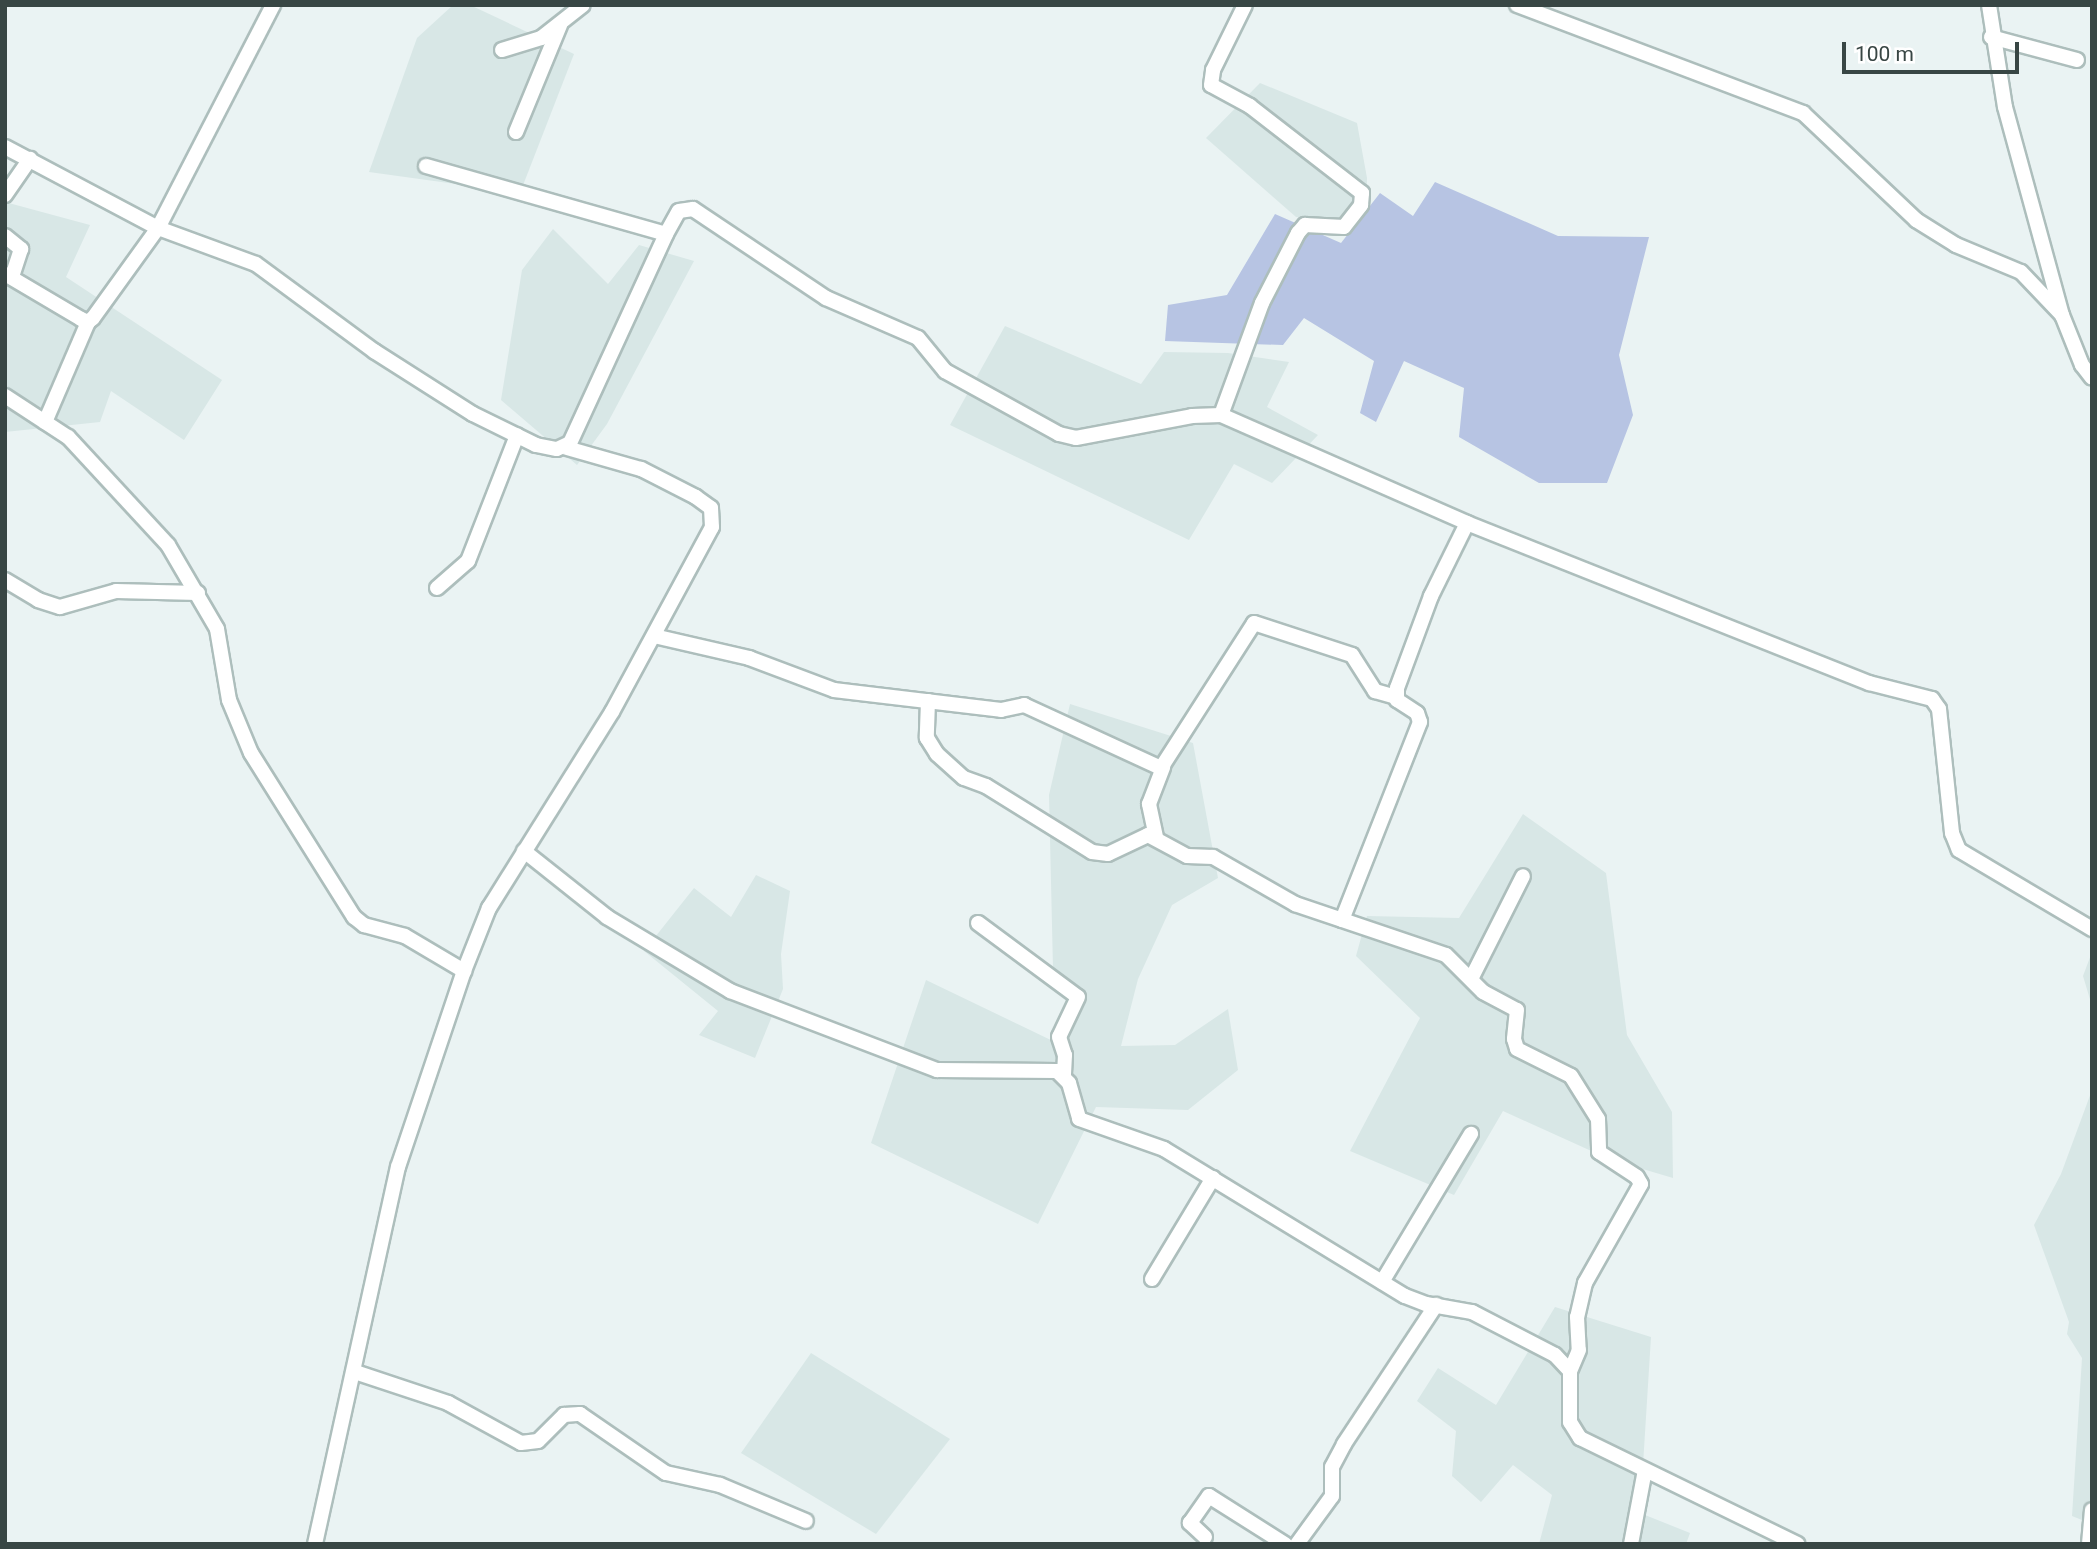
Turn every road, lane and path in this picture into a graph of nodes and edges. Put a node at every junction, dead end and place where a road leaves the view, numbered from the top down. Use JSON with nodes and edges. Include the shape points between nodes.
{"nodes":[{"id":1,"x":273,"y":5,"type":"edge"},
{"id":2,"x":583,"y":5,"type":"edge"},
{"id":3,"x":1245,"y":5,"type":"edge"},
{"id":4,"x":1517,"y":5,"type":"edge"},
{"id":5,"x":1989,"y":5,"type":"edge"},
{"id":6,"x":560,"y":25,"type":"junction"},
{"id":7,"x":1991,"y":37,"type":"junction"},
{"id":8,"x":502,"y":50,"type":"dead end"},
{"id":9,"x":2077,"y":60,"type":"dead end"},
{"id":10,"x":516,"y":132,"type":"dead end"},
{"id":11,"x":5,"y":147,"type":"edge"},
{"id":12,"x":30,"y":159,"type":"junction"},
{"id":13,"x":426,"y":166,"type":"dead end"},
{"id":14,"x":5,"y":195,"type":"edge"},
{"id":15,"x":158,"y":228,"type":"junction"},
{"id":16,"x":666,"y":234,"type":"junction"},
{"id":17,"x":5,"y":236,"type":"edge"},
{"id":18,"x":8,"y":276,"type":"edge"},
{"id":19,"x":2062,"y":316,"type":"junction"},
{"id":20,"x":88,"y":322,"type":"junction"},
{"id":21,"x":2092,"y":378,"type":"edge"},
{"id":22,"x":5,"y":396,"type":"edge"},
{"id":23,"x":1221,"y":415,"type":"junction"},
{"id":24,"x":45,"y":422,"type":"junction"},
{"id":25,"x":517,"y":435,"type":"junction"},
{"id":26,"x":567,"y":448,"type":"junction"},
{"id":27,"x":1466,"y":523,"type":"junction"},
{"id":28,"x":5,"y":580,"type":"edge"},
{"id":29,"x":437,"y":588,"type":"dead end"},
{"id":30,"x":198,"y":593,"type":"junction"},
{"id":31,"x":654,"y":636,"type":"junction"},
{"id":32,"x":1396,"y":697,"type":"junction"},
{"id":33,"x":928,"y":701,"type":"junction"},
{"id":34,"x":1163,"y":767,"type":"junction"},
{"id":35,"x":1156,"y":837,"type":"junction"},
{"id":36,"x":524,"y":851,"type":"junction"},
{"id":37,"x":1523,"y":876,"type":"dead end"},
{"id":38,"x":1342,"y":920,"type":"junction"},
{"id":39,"x":978,"y":923,"type":"dead end"},
{"id":40,"x":2092,"y":929,"type":"edge"},
{"id":41,"x":464,"y":971,"type":"junction"},
{"id":42,"x":1471,"y":979,"type":"junction"},
{"id":43,"x":1064,"y":1076,"type":"junction"},
{"id":44,"x":1471,"y":1134,"type":"dead end"},
{"id":45,"x":1213,"y":1178,"type":"junction"},
{"id":46,"x":1152,"y":1279,"type":"dead end"},
{"id":47,"x":1382,"y":1282,"type":"junction"},
{"id":48,"x":1436,"y":1305,"type":"junction"},
{"id":49,"x":355,"y":1371,"type":"junction"},
{"id":50,"x":1570,"y":1371,"type":"junction"},
{"id":51,"x":1645,"y":1470,"type":"junction"},
{"id":52,"x":2092,"y":1510,"type":"edge"},
{"id":53,"x":806,"y":1521,"type":"dead end"},
{"id":54,"x":1205,"y":1537,"type":"dead end"},
{"id":55,"x":314,"y":1544,"type":"edge"},
{"id":56,"x":1285,"y":1544,"type":"edge"},
{"id":57,"x":1297,"y":1544,"type":"edge"},
{"id":58,"x":1631,"y":1544,"type":"edge"},
{"id":59,"x":1797,"y":1544,"type":"edge"},
{"id":60,"x":2089,"y":1544,"type":"edge"}],
"edges":[{"from":1,"to":15,"type":"street"},
{"from":2,"to":6,"type":"street"},
{"from":3,"to":23,"type":"street","via":[[1213,71],[1211,85],[1250,106],[1362,193],[1361,205],[1344,228],[1305,225],[1298,233],[1262,303]]},
{"from":4,"to":19,"type":"street","via":[[1807,116],[1916,220],[1956,245],[2021,272]]},
{"from":5,"to":7,"type":"street"},
{"from":6,"to":8,"type":"street","via":[[541,38]]},
{"from":6,"to":10,"type":"street"},
{"from":7,"to":9,"type":"street"},
{"from":7,"to":19,"type":"street","via":[[2005,107]]},
{"from":11,"to":12,"type":"street"},
{"from":12,"to":14,"type":"street"},
{"from":12,"to":15,"type":"street"},
{"from":13,"to":16,"type":"street"},
{"from":15,"to":20,"type":"street"},
{"from":15,"to":25,"type":"street","via":[[256,264],[374,351],[473,414]]},
{"from":16,"to":23,"type":"street","via":[[679,211],[693,209],[826,298],[918,338],[945,371],[1066,437]]},
{"from":16,"to":26,"type":"street"},
{"from":17,"to":18,"type":"street","via":[[21,249]]},
{"from":18,"to":20,"type":"street"},
{"from":19,"to":21,"type":"street"},
{"from":20,"to":24,"type":"street"},
{"from":22,"to":24,"type":"street"},
{"from":23,"to":27,"type":"street"},
{"from":24,"to":30,"type":"street","via":[[87,455],[159,535]]},
{"from":25,"to":26,"type":"street","via":[[548,448]]},
{"from":25,"to":29,"type":"street","via":[[468,561]]},
{"from":26,"to":31,"type":"street","via":[[641,469],[711,508],[708,536]]},
{"from":27,"to":32,"type":"street","via":[[1431,596]]},
{"from":27,"to":40,"type":"street","via":[[1869,683],[1932,699],[1939,709],[1952,833],[1959,850]]},
{"from":28,"to":30,"type":"street","via":[[60,607],[116,591]]},
{"from":30,"to":41,"type":"street","via":[[217,628],[229,700],[251,753],[354,917],[364,925],[405,936]]},
{"from":31,"to":33,"type":"street","via":[[749,658],[825,689]]},
{"from":31,"to":36,"type":"street"},
{"from":32,"to":34,"type":"street","via":[[1375,691],[1352,654],[1254,623]]},
{"from":32,"to":38,"type":"street","via":[[1418,713],[1420,722]]},
{"from":33,"to":34,"type":"street","via":[[1004,710],[1027,706]]},
{"from":33,"to":35,"type":"street","via":[[929,744],[967,779],[986,786],[1092,852],[1108,854],[1137,838]]},
{"from":34,"to":35,"type":"street","via":[[1149,804]]},
{"from":35,"to":38,"type":"street","via":[[1187,856],[1218,859],[1295,904]]},
{"from":36,"to":41,"type":"street","via":[[489,908]]},
{"from":36,"to":43,"type":"street","via":[[607,917],[730,991],[937,1070],[1045,1069]]},
{"from":37,"to":42,"type":"street"},
{"from":38,"to":42,"type":"street","via":[[1446,955]]},
{"from":39,"to":43,"type":"street","via":[[1078,997],[1059,1037],[1065,1055]]},
{"from":41,"to":49,"type":"street","via":[[398,1167]]},
{"from":42,"to":50,"type":"street","via":[[1482,992],[1517,1010],[1517,1049],[1571,1076],[1598,1119],[1599,1152],[1641,1184],[1585,1283],[1576,1323],[1579,1350]]},
{"from":43,"to":45,"type":"street","via":[[1079,1119],[1164,1149]]},
{"from":44,"to":47,"type":"street"},
{"from":45,"to":46,"type":"street"},
{"from":45,"to":47,"type":"street"},
{"from":47,"to":48,"type":"street","via":[[1415,1300]]},
{"from":48,"to":50,"type":"street","via":[[1490,1319],[1555,1355]]},
{"from":48,"to":57,"type":"street","via":[[1344,1444],[1332,1467],[1332,1496]]},
{"from":49,"to":53,"type":"street","via":[[448,1403],[521,1443],[538,1441],[564,1415],[580,1415],[666,1473],[720,1485]]},
{"from":49,"to":55,"type":"street"},
{"from":50,"to":51,"type":"street","via":[[1573,1429],[1596,1448]]},
{"from":51,"to":58,"type":"street"},
{"from":51,"to":59,"type":"street"},
{"from":52,"to":60,"type":"street"},
{"from":54,"to":56,"type":"street","via":[[1190,1523],[1209,1496]]}]}
